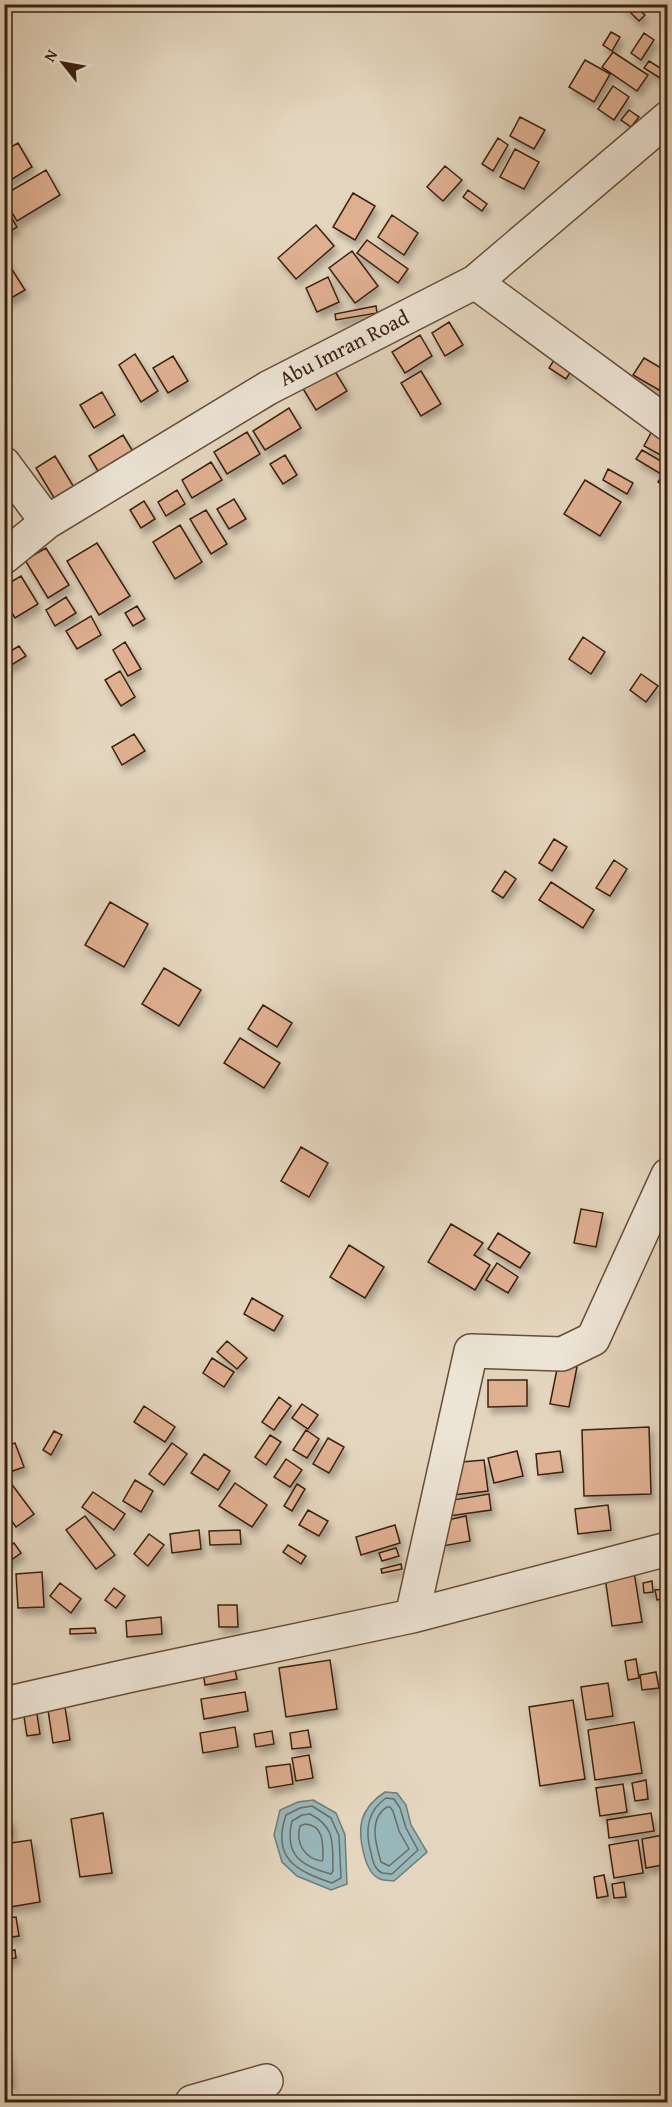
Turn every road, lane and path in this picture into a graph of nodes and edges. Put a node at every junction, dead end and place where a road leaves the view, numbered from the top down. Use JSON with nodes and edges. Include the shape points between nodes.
{"nodes":[{"id":1,"x":668,"y":118,"type":"edge"},
{"id":2,"x":475,"y":282,"type":"junction"},
{"id":3,"x":668,"y":424,"type":"edge"},
{"id":4,"x":4,"y":464,"type":"edge"},
{"id":5,"x":47,"y":522,"type":"junction"},
{"id":6,"x":4,"y":557,"type":"edge"},
{"id":7,"x":668,"y":1175,"type":"edge"},
{"id":8,"x":668,"y":1549,"type":"edge"},
{"id":9,"x":412,"y":1616,"type":"junction"},
{"id":10,"x":4,"y":1704,"type":"edge"},
{"id":11,"x":266,"y":2081,"type":"dead end"},
{"id":12,"x":192,"y":2103,"type":"edge"}],
"edges":[{"from":1,"to":2,"type":"street","name":"Abu Imran Road"},
{"from":2,"to":3,"type":"street"},
{"from":2,"to":5,"type":"street","name":"Abu Imran Road","via":[[268,387]]},
{"from":4,"to":5,"type":"street"},
{"from":5,"to":6,"type":"street","name":"Abu Imran Road"},
{"from":7,"to":9,"type":"street","via":[[593,1339],[562,1354],[471,1351]]},
{"from":8,"to":9,"type":"street"},
{"from":9,"to":10,"type":"street"},
{"from":11,"to":12,"type":"street"}]}
